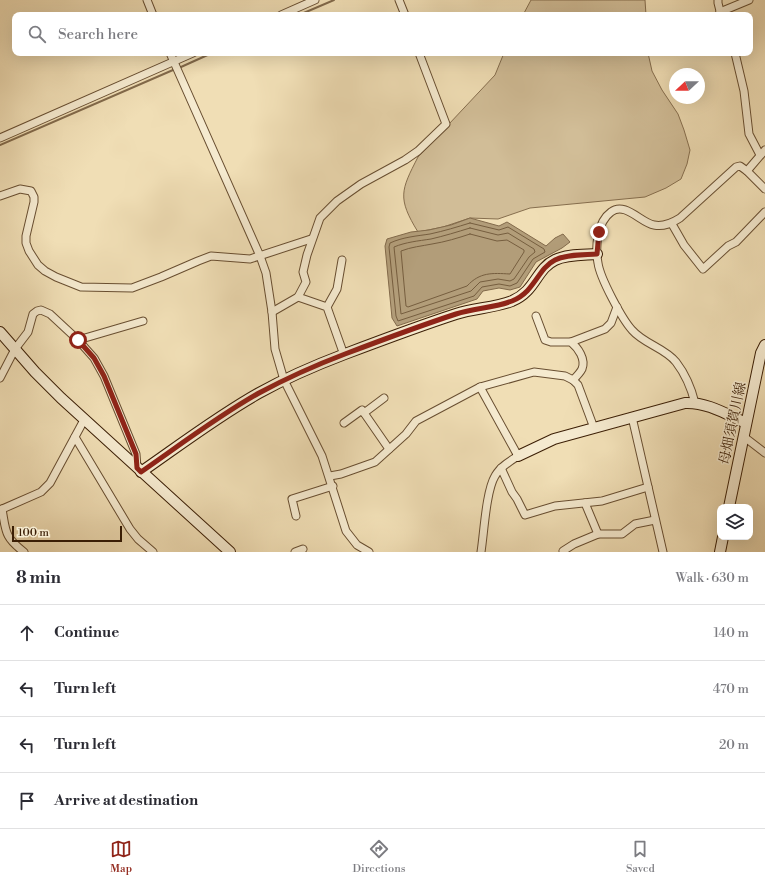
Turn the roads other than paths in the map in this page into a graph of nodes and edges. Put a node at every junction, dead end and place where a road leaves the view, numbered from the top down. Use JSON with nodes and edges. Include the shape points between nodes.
{"nodes":[{"id":1,"x":147,"y":0,"type":"edge"},
{"id":2,"x":315,"y":0,"type":"edge"},
{"id":3,"x":399,"y":0,"type":"edge"},
{"id":4,"x":718,"y":0,"type":"edge"},
{"id":5,"x":749,"y":0,"type":"edge"},
{"id":6,"x":153,"y":12,"type":"edge"},
{"id":7,"x":288,"y":12,"type":"edge"},
{"id":8,"x":404,"y":12,"type":"edge"},
{"id":9,"x":720,"y":12,"type":"edge"},
{"id":10,"x":725,"y":12,"type":"edge"},
{"id":11,"x":171,"y":56,"type":"edge"},
{"id":12,"x":187,"y":56,"type":"edge"},
{"id":13,"x":420,"y":56,"type":"edge"},
{"id":14,"x":736,"y":56,"type":"edge"},
{"id":15,"x":174,"y":62,"type":"junction"},
{"id":16,"x":0,"y":138,"type":"edge"},
{"id":17,"x":763,"y":152,"type":"edge"},
{"id":18,"x":747,"y":171,"type":"junction"},
{"id":19,"x":765,"y":190,"type":"edge"},
{"id":20,"x":0,"y":196,"type":"edge"},
{"id":21,"x":765,"y":212,"type":"edge"},
{"id":22,"x":672,"y":224,"type":"junction"},
{"id":23,"x":312,"y":239,"type":"junction"},
{"id":24,"x":597,"y":254,"type":"junction"},
{"id":25,"x":260,"y":256,"type":"junction"},
{"id":26,"x":342,"y":260,"type":"dead end"},
{"id":27,"x":298,"y":297,"type":"junction"},
{"id":28,"x":327,"y":307,"type":"junction"},
{"id":29,"x":617,"y":308,"type":"junction"},
{"id":30,"x":272,"y":312,"type":"junction"},
{"id":31,"x":536,"y":316,"type":"dead end"},
{"id":32,"x":143,"y":321,"type":"dead end"},
{"id":33,"x":0,"y":332,"type":"edge"},
{"id":34,"x":78,"y":340,"type":"junction"},
{"id":35,"x":572,"y":342,"type":"junction"},
{"id":36,"x":765,"y":345,"type":"edge"},
{"id":37,"x":15,"y":349,"type":"junction"},
{"id":38,"x":344,"y":355,"type":"junction"},
{"id":39,"x":0,"y":378,"type":"edge"},
{"id":40,"x":284,"y":380,"type":"junction"},
{"id":41,"x":573,"y":380,"type":"junction"},
{"id":42,"x":480,"y":387,"type":"junction"},
{"id":43,"x":384,"y":398,"type":"dead end"},
{"id":44,"x":695,"y":403,"type":"junction"},
{"id":45,"x":364,"y":413,"type":"junction"},
{"id":46,"x":632,"y":417,"type":"junction"},
{"id":47,"x":84,"y":420,"type":"junction"},
{"id":48,"x":344,"y":423,"type":"dead end"},
{"id":49,"x":746,"y":423,"type":"junction"},
{"id":50,"x":594,"y":428,"type":"junction"},
{"id":51,"x":75,"y":436,"type":"junction"},
{"id":52,"x":743,"y":436,"type":"junction"},
{"id":53,"x":389,"y":449,"type":"junction"},
{"id":54,"x":765,"y":453,"type":"edge"},
{"id":55,"x":518,"y":456,"type":"junction"},
{"id":56,"x":501,"y":468,"type":"junction"},
{"id":57,"x":139,"y":470,"type":"junction"},
{"id":58,"x":330,"y":476,"type":"junction"},
{"id":59,"x":333,"y":486,"type":"junction"},
{"id":60,"x":648,"y":487,"type":"junction"},
{"id":61,"x":585,"y":503,"type":"junction"},
{"id":62,"x":730,"y":504,"type":"edge"},
{"id":63,"x":1,"y":509,"type":"edge"},
{"id":64,"x":296,"y":516,"type":"dead end"},
{"id":65,"x":655,"y":520,"type":"junction"},
{"id":66,"x":598,"y":534,"type":"junction"},
{"id":67,"x":722,"y":540,"type":"edge"},
{"id":68,"x":303,"y":549,"type":"dead end"},
{"id":69,"x":18,"y":550,"type":"edge"},
{"id":70,"x":563,"y":551,"type":"edge"},
{"id":71,"x":24,"y":552,"type":"edge"},
{"id":72,"x":153,"y":552,"type":"edge"},
{"id":73,"x":230,"y":552,"type":"edge"},
{"id":74,"x":295,"y":552,"type":"edge"},
{"id":75,"x":369,"y":552,"type":"edge"},
{"id":76,"x":482,"y":552,"type":"edge"},
{"id":77,"x":662,"y":552,"type":"edge"},
{"id":78,"x":720,"y":552,"type":"edge"}],
"edges":[{"from":1,"to":6,"type":"street"},
{"from":2,"to":7,"type":"street"},
{"from":3,"to":8,"type":"street"},
{"from":4,"to":9,"type":"street"},
{"from":5,"to":10,"type":"street"},
{"from":11,"to":15,"type":"street"},
{"from":12,"to":15,"type":"street"},
{"from":13,"to":23,"type":"street","via":[[446,124],[418,151],[337,201],[320,218]]},
{"from":14,"to":17,"type":"street","via":[[744,91],[749,134]]},
{"from":15,"to":16,"type":"street"},
{"from":15,"to":25,"type":"street"},
{"from":17,"to":18,"type":"street"},
{"from":18,"to":19,"type":"street"},
{"from":18,"to":22,"type":"street","via":[[740,166],[736,167]]},
{"from":20,"to":25,"type":"street","via":[[20,189],[31,191],[34,202],[26,236],[29,252],[45,271],[81,287],[132,288],[211,256],[250,259]]},
{"from":21,"to":22,"type":"street","via":[[736,242],[703,269],[684,245]]},
{"from":22,"to":24,"type":"street","via":[[654,225],[621,209],[611,211],[604,218],[599,232]]},
{"from":23,"to":25,"type":"street"},
{"from":23,"to":27,"type":"street","via":[[303,272],[306,282]]},
{"from":24,"to":29,"type":"street","via":[[602,277]]},
{"from":24,"to":38,"type":"street","via":[[556,259],[549,263],[531,288],[509,302],[458,314]]},
{"from":25,"to":30,"type":"street","via":[[266,273]]},
{"from":26,"to":28,"type":"street","via":[[337,289]]},
{"from":27,"to":28,"type":"street"},
{"from":27,"to":30,"type":"street"},
{"from":28,"to":38,"type":"street"},
{"from":29,"to":35,"type":"street","via":[[611,323],[605,329]]},
{"from":29,"to":44,"type":"street","via":[[640,338],[675,360],[688,378]]},
{"from":30,"to":40,"type":"street","via":[[275,349]]},
{"from":31,"to":35,"type":"street","via":[[545,340]]},
{"from":32,"to":34,"type":"street"},
{"from":33,"to":37,"type":"street"},
{"from":34,"to":37,"type":"street","via":[[50,314],[41,310],[33,314],[28,332]]},
{"from":34,"to":57,"type":"street","via":[[94,358],[104,376],[136,454]]},
{"from":35,"to":41,"type":"street","via":[[577,347],[583,363],[582,369]]},
{"from":36,"to":49,"type":"street","name":"母畑須賀川線"},
{"from":37,"to":39,"type":"street"},
{"from":37,"to":47,"type":"street","via":[[40,378]]},
{"from":38,"to":40,"type":"street"},
{"from":40,"to":57,"type":"street","via":[[259,393]]},
{"from":40,"to":58,"type":"street","via":[[320,450]]},
{"from":41,"to":42,"type":"street","via":[[566,376],[534,372]]},
{"from":41,"to":50,"type":"street","via":[[578,385]]},
{"from":42,"to":53,"type":"street","via":[[416,421]]},
{"from":42,"to":55,"type":"street"},
{"from":43,"to":45,"type":"street"},
{"from":44,"to":46,"type":"street"},
{"from":44,"to":49,"type":"street","via":[[711,406]]},
{"from":45,"to":48,"type":"street","via":[[362,410]]},
{"from":45,"to":53,"type":"street"},
{"from":46,"to":50,"type":"street"},
{"from":46,"to":60,"type":"street"},
{"from":47,"to":51,"type":"street"},
{"from":47,"to":57,"type":"street"},
{"from":49,"to":52,"type":"street","name":"母畑須賀川線"},
{"from":50,"to":55,"type":"street","via":[[554,439]]},
{"from":51,"to":63,"type":"street","via":[[46,488]]},
{"from":51,"to":72,"type":"street","via":[[130,529]]},
{"from":52,"to":54,"type":"street"},
{"from":52,"to":62,"type":"street","name":"母畑須賀川線"},
{"from":53,"to":58,"type":"street","via":[[374,462]]},
{"from":55,"to":56,"type":"street"},
{"from":56,"to":61,"type":"street","via":[[525,515],[555,506]]},
{"from":56,"to":76,"type":"street","via":[[494,476],[489,492]]},
{"from":57,"to":73,"type":"street"},
{"from":58,"to":59,"type":"street"},
{"from":59,"to":64,"type":"street","via":[[292,498]]},
{"from":59,"to":75,"type":"street","via":[[346,531],[357,545]]},
{"from":60,"to":61,"type":"street","via":[[602,501]]},
{"from":60,"to":65,"type":"street"},
{"from":61,"to":66,"type":"street"},
{"from":63,"to":69,"type":"street","via":[[7,533]]},
{"from":65,"to":66,"type":"street","via":[[635,524],[622,534]]},
{"from":65,"to":77,"type":"street"},
{"from":66,"to":70,"type":"street"},
{"from":67,"to":78,"type":"street"},
{"from":68,"to":74,"type":"street"},
{"from":69,"to":71,"type":"street"}]}
